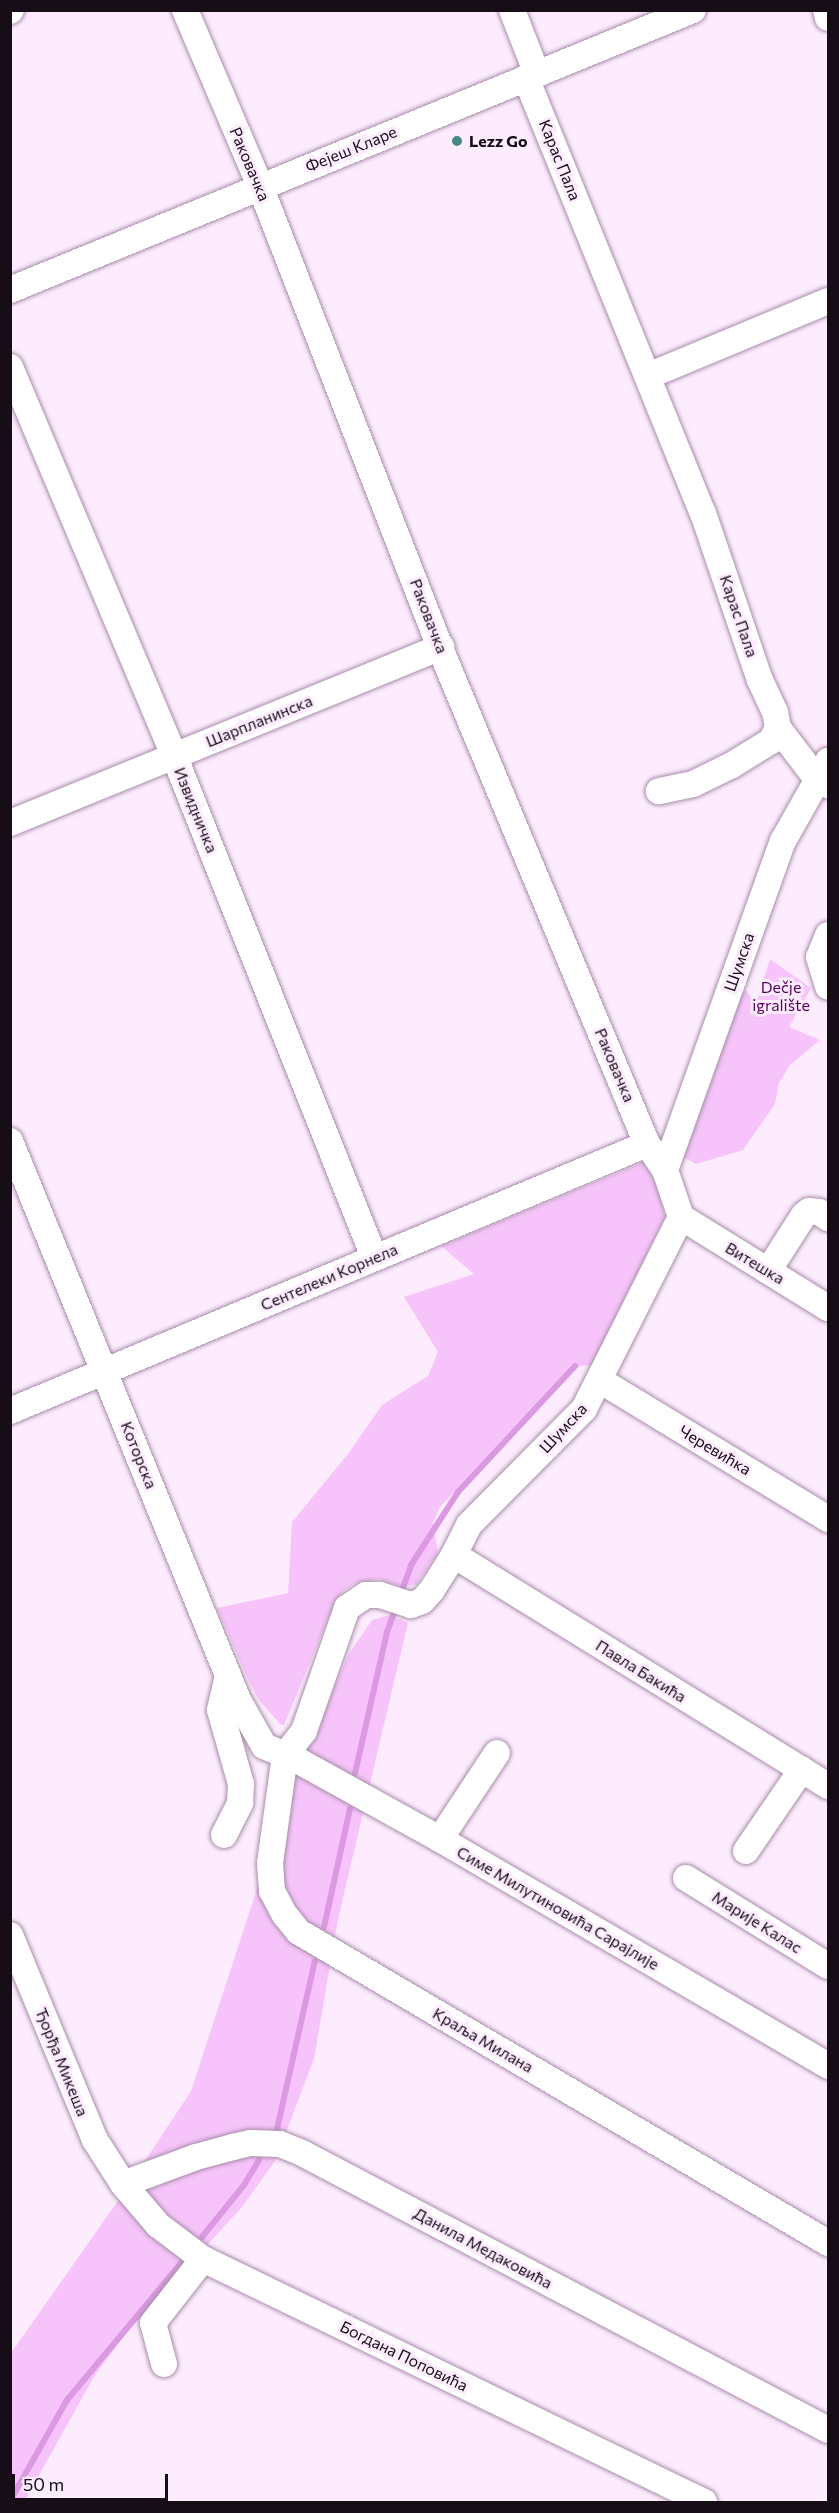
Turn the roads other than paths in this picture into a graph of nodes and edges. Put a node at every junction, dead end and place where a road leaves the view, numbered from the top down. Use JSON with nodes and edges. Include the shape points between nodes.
{"nodes":[{"id":1,"x":185,"y":10,"type":"edge"},
{"id":2,"x":512,"y":10,"type":"edge"},
{"id":3,"x":693,"y":10,"type":"edge"},
{"id":4,"x":826,"y":10,"type":"edge"},
{"id":5,"x":828,"y":18,"type":"edge"},
{"id":6,"x":532,"y":76,"type":"junction"},
{"id":7,"x":260,"y":186,"type":"junction"},
{"id":8,"x":10,"y":290,"type":"edge"},
{"id":9,"x":828,"y":301,"type":"edge"},
{"id":10,"x":10,"y":367,"type":"edge"},
{"id":11,"x":648,"y":376,"type":"junction"},
{"id":12,"x":442,"y":647,"type":"junction"},
{"id":13,"x":778,"y":728,"type":"junction"},
{"id":14,"x":173,"y":755,"type":"junction"},
{"id":15,"x":825,"y":775,"type":"edge"},
{"id":16,"x":659,"y":791,"type":"dead end"},
{"id":17,"x":10,"y":823,"type":"edge"},
{"id":18,"x":824,"y":946,"type":"edge"},
{"id":19,"x":828,"y":987,"type":"edge"},
{"id":20,"x":10,"y":1141,"type":"edge"},
{"id":21,"x":647,"y":1144,"type":"junction"},
{"id":22,"x":666,"y":1170,"type":"junction"},
{"id":23,"x":681,"y":1217,"type":"junction"},
{"id":24,"x":828,"y":1218,"type":"edge"},
{"id":25,"x":374,"y":1257,"type":"junction"},
{"id":26,"x":768,"y":1271,"type":"junction"},
{"id":27,"x":828,"y":1308,"type":"edge"},
{"id":28,"x":105,"y":1373,"type":"junction"},
{"id":29,"x":601,"y":1381,"type":"junction"},
{"id":30,"x":10,"y":1411,"type":"edge"},
{"id":31,"x":828,"y":1519,"type":"edge"},
{"id":32,"x":454,"y":1555,"type":"junction"},
{"id":33,"x":228,"y":1675,"type":"junction"},
{"id":34,"x":497,"y":1753,"type":"dead end"},
{"id":35,"x":285,"y":1755,"type":"junction"},
{"id":36,"x":802,"y":1769,"type":"junction"},
{"id":37,"x":828,"y":1786,"type":"edge"},
{"id":38,"x":224,"y":1834,"type":"dead end"},
{"id":39,"x":440,"y":1839,"type":"junction"},
{"id":40,"x":746,"y":1851,"type":"dead end"},
{"id":41,"x":686,"y":1878,"type":"dead end"},
{"id":42,"x":10,"y":1935,"type":"edge"},
{"id":43,"x":828,"y":1966,"type":"edge"},
{"id":44,"x":828,"y":2066,"type":"edge"},
{"id":45,"x":123,"y":2184,"type":"junction"},
{"id":46,"x":828,"y":2243,"type":"edge"},
{"id":47,"x":203,"y":2259,"type":"junction"},
{"id":48,"x":164,"y":2364,"type":"dead end"},
{"id":49,"x":828,"y":2430,"type":"edge"},
{"id":50,"x":704,"y":2502,"type":"edge"}],
"edges":[{"from":1,"to":7,"type":"street","name":"Раковачка"},
{"from":2,"to":6,"type":"street","name":"Карас Пала"},
{"from":3,"to":6,"type":"street","name":"Фејеш Кларе"},
{"from":4,"to":5,"type":"street"},
{"from":6,"to":7,"type":"street","name":"Фејеш Кларе"},
{"from":6,"to":11,"type":"street","name":"Карас Пала"},
{"from":7,"to":8,"type":"street","name":"Фејеш Кларе"},
{"from":7,"to":12,"type":"street","name":"Раковачка"},
{"from":9,"to":11,"type":"street"},
{"from":10,"to":14,"type":"street","name":"Извидничка"},
{"from":11,"to":13,"type":"street","name":"Карас Пала","via":[[703,513]]},
{"from":12,"to":14,"type":"street","name":"Шарпланинска"},
{"from":12,"to":21,"type":"street","name":"Раковачка"},
{"from":13,"to":15,"type":"street"},
{"from":13,"to":16,"type":"street","via":[[771,741],[732,765],[693,784]]},
{"from":14,"to":17,"type":"street","name":"Шарпланинска"},
{"from":14,"to":25,"type":"street","name":"Извидничка"},
{"from":15,"to":22,"type":"street","name":"Шумска","via":[[783,841]]},
{"from":18,"to":19,"type":"street"},
{"from":20,"to":28,"type":"street","name":"Которска"},
{"from":21,"to":22,"type":"street","name":"Раковачка"},
{"from":21,"to":25,"type":"street","name":"Сентелеки Корнела"},
{"from":22,"to":23,"type":"street","name":"Раковачка"},
{"from":23,"to":26,"type":"street","name":"Витешка"},
{"from":23,"to":29,"type":"street","name":"Шумска"},
{"from":24,"to":26,"type":"street","via":[[819,1212],[804,1215]]},
{"from":25,"to":28,"type":"street","name":"Сентелеки Корнела"},
{"from":26,"to":27,"type":"street","name":"Витешка"},
{"from":28,"to":30,"type":"street","name":"Сентелеки Корнела"},
{"from":28,"to":33,"type":"street","name":"Которска"},
{"from":29,"to":31,"type":"street","name":"Черевићка"},
{"from":29,"to":32,"type":"street","name":"Шумска","via":[[584,1409],[468,1525]]},
{"from":32,"to":35,"type":"street","name":"Шумска","via":[[422,1601],[411,1605],[366,1595],[347,1608],[304,1731]]},
{"from":32,"to":36,"type":"street","name":"Павла Бакића"},
{"from":33,"to":35,"type":"street","name":"Которска","via":[[264,1746]]},
{"from":33,"to":38,"type":"street","via":[[220,1710],[241,1784],[240,1803]]},
{"from":34,"to":39,"type":"street"},
{"from":35,"to":39,"type":"street","name":"Симе Милутиновића Сарајлије"},
{"from":35,"to":46,"type":"street","name":"Краља Милана","via":[[265,1896],[299,1932]]},
{"from":36,"to":37,"type":"street","name":"Павла Бакића"},
{"from":36,"to":40,"type":"street"},
{"from":39,"to":44,"type":"street","name":"Симе Милутиновића Сарајлије"},
{"from":41,"to":43,"type":"street","name":"Марије Калас"},
{"from":42,"to":45,"type":"street","name":"Ђорђа Микеша","via":[[95,2140]]},
{"from":45,"to":47,"type":"street","name":"Богдана Поповића","via":[[158,2225]]},
{"from":45,"to":49,"type":"street","name":"Данила Медаковића","via":[[233,2147],[280,2144]]},
{"from":47,"to":48,"type":"street","via":[[153,2323]]},
{"from":47,"to":50,"type":"street","name":"Богдана Поповића"}]}
